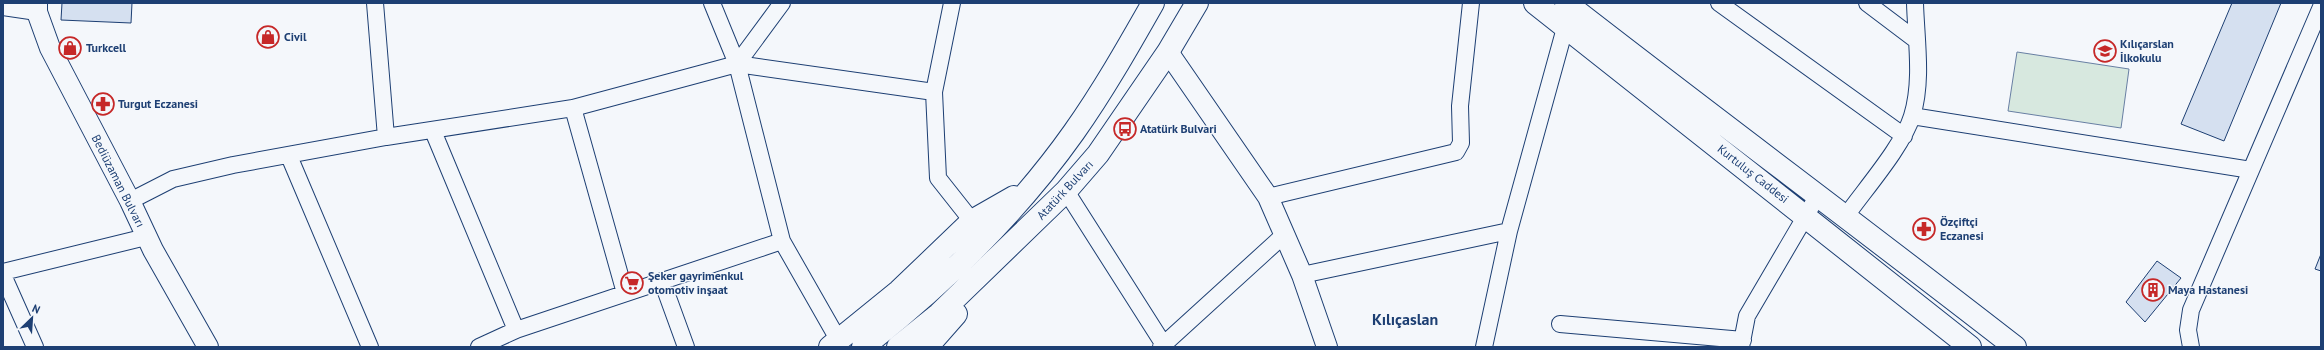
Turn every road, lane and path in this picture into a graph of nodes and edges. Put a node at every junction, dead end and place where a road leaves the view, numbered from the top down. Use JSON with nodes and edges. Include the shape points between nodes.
{"nodes":[{"id":1,"x":375,"y":3,"type":"edge"},
{"id":2,"x":712,"y":3,"type":"edge"},
{"id":3,"x":782,"y":3,"type":"edge"},
{"id":4,"x":952,"y":3,"type":"edge"},
{"id":5,"x":1153,"y":3,"type":"edge"},
{"id":6,"x":1197,"y":3,"type":"edge"},
{"id":7,"x":1471,"y":3,"type":"edge"},
{"id":8,"x":1535,"y":3,"type":"edge"},
{"id":9,"x":1566,"y":3,"type":"edge"},
{"id":10,"x":1719,"y":3,"type":"edge"},
{"id":11,"x":1867,"y":3,"type":"edge"},
{"id":12,"x":1915,"y":3,"type":"edge"},
{"id":13,"x":3,"y":7,"type":"edge"},
{"id":14,"x":37,"y":7,"type":"edge"},
{"id":15,"x":2321,"y":7,"type":"edge"},
{"id":16,"x":1565,"y":28,"type":"junction"},
{"id":17,"x":1916,"y":40,"type":"junction"},
{"id":18,"x":1168,"y":52,"type":"junction"},
{"id":19,"x":737,"y":64,"type":"junction"},
{"id":20,"x":934,"y":92,"type":"junction"},
{"id":21,"x":573,"y":108,"type":"junction"},
{"id":22,"x":1912,"y":116,"type":"junction"},
{"id":23,"x":432,"y":131,"type":"junction"},
{"id":24,"x":1904,"y":136,"type":"junction"},
{"id":25,"x":386,"y":137,"type":"junction"},
{"id":26,"x":289,"y":156,"type":"junction"},
{"id":27,"x":2251,"y":170,"type":"junction"},
{"id":28,"x":1030,"y":187,"type":"junction"},
{"id":29,"x":1066,"y":191,"type":"junction"},
{"id":30,"x":1818,"y":195,"type":"junction"},
{"id":31,"x":1268,"y":197,"type":"junction"},
{"id":32,"x":130,"y":201,"type":"junction"},
{"id":33,"x":1806,"y":215,"type":"junction"},
{"id":34,"x":1846,"y":216,"type":"junction"},
{"id":35,"x":972,"y":221,"type":"junction"},
{"id":36,"x":1509,"y":231,"type":"junction"},
{"id":37,"x":1285,"y":234,"type":"junction"},
{"id":38,"x":146,"y":237,"type":"junction"},
{"id":39,"x":782,"y":241,"type":"junction"},
{"id":40,"x":3,"y":273,"type":"edge"},
{"id":41,"x":1302,"y":274,"type":"junction"},
{"id":42,"x":662,"y":281,"type":"junction"},
{"id":43,"x":625,"y":293,"type":"junction"},
{"id":44,"x":1560,"y":324,"type":"dead end"},
{"id":45,"x":516,"y":330,"type":"junction"},
{"id":46,"x":834,"y":344,"type":"edge"},
{"id":47,"x":1742,"y":344,"type":"edge"},
{"id":48,"x":1162,"y":346,"type":"edge"},
{"id":49,"x":35,"y":347,"type":"edge"},
{"id":50,"x":208,"y":347,"type":"edge"},
{"id":51,"x":370,"y":347,"type":"edge"},
{"id":52,"x":479,"y":347,"type":"edge"},
{"id":53,"x":686,"y":347,"type":"edge"},
{"id":54,"x":863,"y":347,"type":"edge"},
{"id":55,"x":898,"y":347,"type":"edge"},
{"id":56,"x":926,"y":347,"type":"edge"},
{"id":57,"x":1328,"y":347,"type":"edge"},
{"id":58,"x":1484,"y":347,"type":"edge"},
{"id":59,"x":1970,"y":347,"type":"edge"},
{"id":60,"x":2015,"y":347,"type":"edge"},
{"id":61,"x":2191,"y":347,"type":"edge"}],
"edges":[{"from":1,"to":25,"type":"street"},
{"from":2,"to":19,"type":"street"},
{"from":3,"to":19,"type":"street"},
{"from":4,"to":20,"type":"street"},
{"from":5,"to":28,"type":"main road","via":[[1074,132]]},
{"from":6,"to":18,"type":"main road","name":"Atatürk Bulvarı"},
{"from":7,"to":31,"type":"street","via":[[1460,106],[1461,143],[1456,152]]},
{"from":8,"to":16,"type":"main road","name":"Kurtuluş Caddesi"},
{"from":9,"to":30,"type":"main road"},
{"from":10,"to":24,"type":"street"},
{"from":11,"to":17,"type":"street"},
{"from":12,"to":17,"type":"street"},
{"from":13,"to":14,"type":"street"},
{"from":14,"to":32,"type":"street","name":"Bediüzaman Bulvarı","via":[[50,48]]},
{"from":15,"to":27,"type":"street"},
{"from":16,"to":33,"type":"main road","name":"Kurtuluş Caddesi"},
{"from":16,"to":36,"type":"street"},
{"from":17,"to":22,"type":"street","via":[[1918,87]]},
{"from":18,"to":29,"type":"main road","name":"Atatürk Bulvarı","via":[[1098,154]]},
{"from":18,"to":31,"type":"street"},
{"from":19,"to":20,"type":"street"},
{"from":19,"to":21,"type":"street"},
{"from":19,"to":39,"type":"street"},
{"from":20,"to":35,"type":"street","via":[[938,178]]},
{"from":21,"to":23,"type":"street"},
{"from":21,"to":43,"type":"street"},
{"from":22,"to":24,"type":"street"},
{"from":22,"to":27,"type":"street"},
{"from":23,"to":25,"type":"street"},
{"from":23,"to":45,"type":"street"},
{"from":24,"to":34,"type":"street"},
{"from":25,"to":26,"type":"street"},
{"from":26,"to":32,"type":"street","via":[[172,179]]},
{"from":26,"to":51,"type":"street"},
{"from":27,"to":61,"type":"street","via":[[2191,310],[2188,330]]},
{"from":28,"to":35,"type":"main road"},
{"from":28,"to":54,"type":"main road","via":[[987,235],[912,309]]},
{"from":29,"to":48,"type":"street"},
{"from":29,"to":55,"type":"main road","name":"Atatürk Bulvarı","via":[[940,314]]},
{"from":29,"to":56,"type":"main road"},
{"from":30,"to":33,"type":"street"},
{"from":30,"to":34,"type":"main road"},
{"from":31,"to":37,"type":"street"},
{"from":32,"to":38,"type":"street","name":"Bediüzaman Bulvarı"},
{"from":33,"to":47,"type":"street","via":[[1747,316]]},
{"from":33,"to":59,"type":"main road","name":"Kurtuluş Caddesi"},
{"from":34,"to":60,"type":"main road"},
{"from":35,"to":46,"type":"main road","via":[[899,291]]},
{"from":36,"to":41,"type":"street"},
{"from":36,"to":58,"type":"street"},
{"from":37,"to":41,"type":"street"},
{"from":37,"to":48,"type":"street"},
{"from":38,"to":40,"type":"street"},
{"from":38,"to":50,"type":"street","name":"Bediüzaman Bulvarı"},
{"from":39,"to":42,"type":"street"},
{"from":39,"to":46,"type":"street"},
{"from":40,"to":49,"type":"street"},
{"from":41,"to":57,"type":"street"},
{"from":42,"to":43,"type":"street"},
{"from":42,"to":53,"type":"street"},
{"from":43,"to":45,"type":"street"},
{"from":44,"to":47,"type":"street"},
{"from":45,"to":52,"type":"street"}]}
